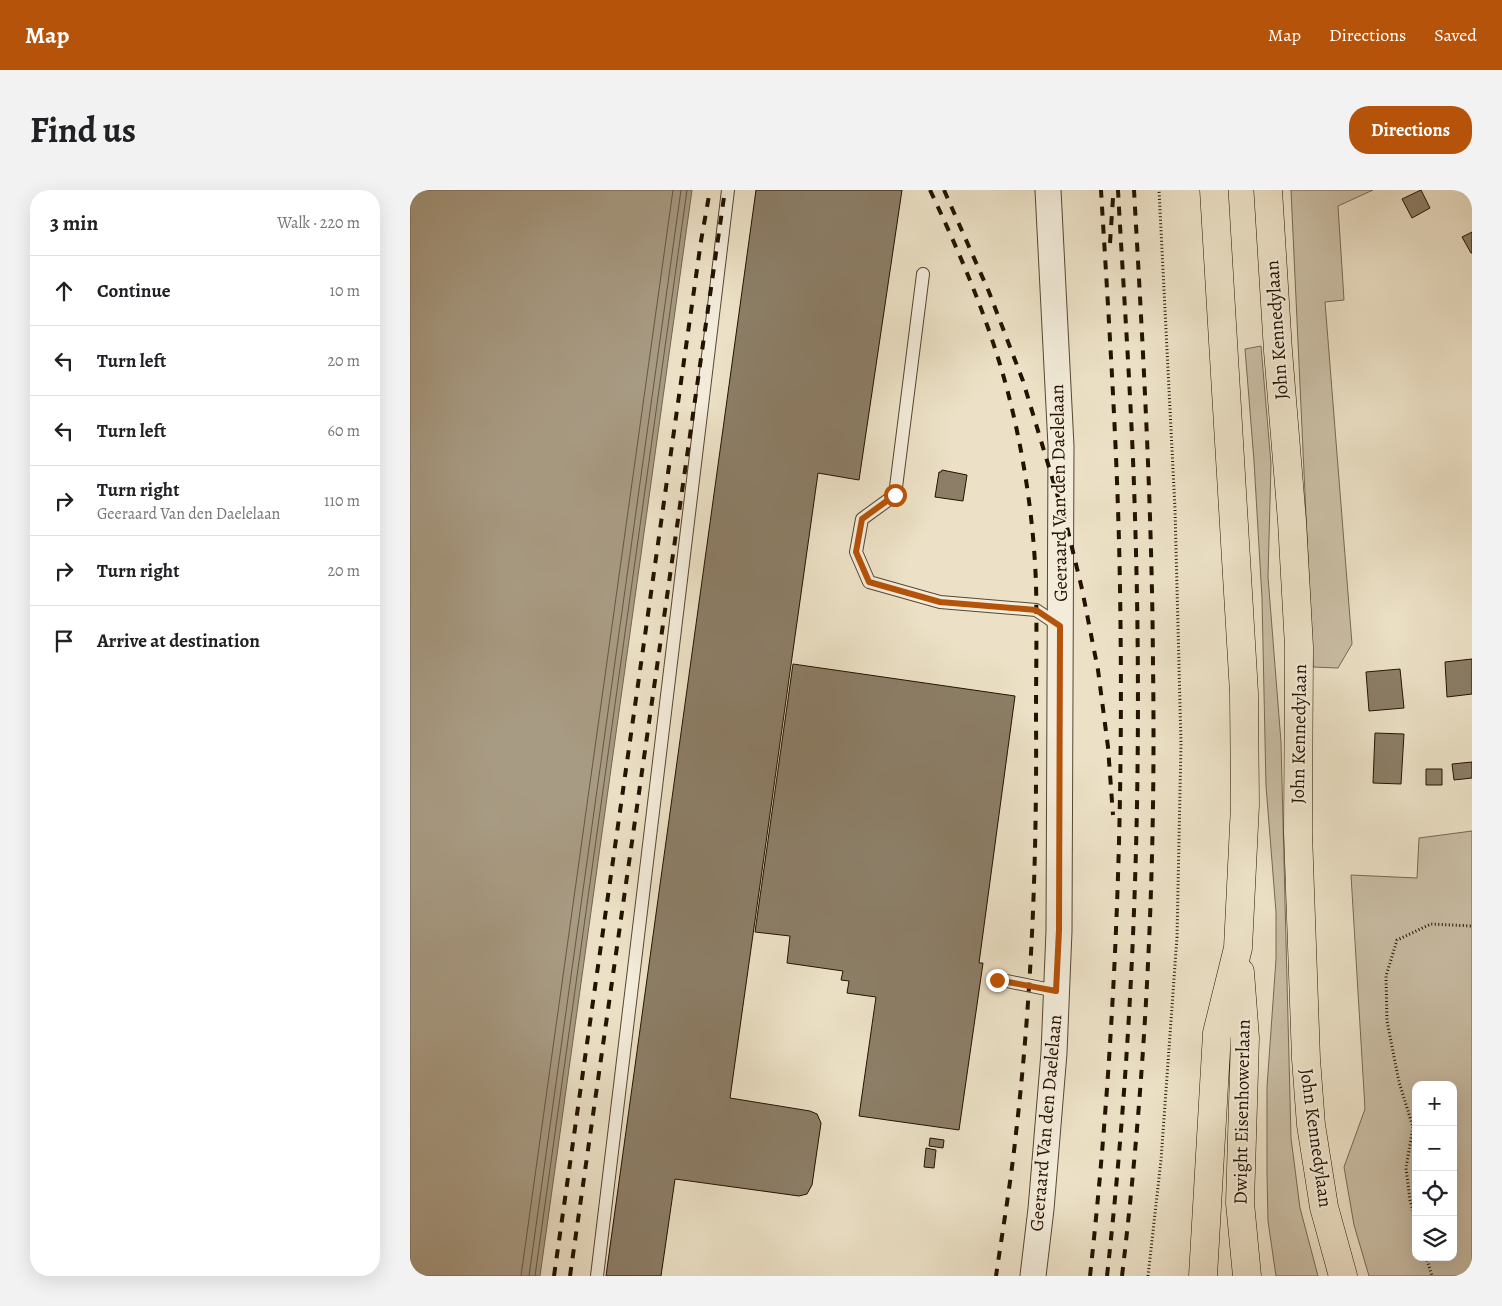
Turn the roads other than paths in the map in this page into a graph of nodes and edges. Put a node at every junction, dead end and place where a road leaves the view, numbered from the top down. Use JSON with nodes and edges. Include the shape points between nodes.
{"nodes":[{"id":1,"x":728,"y":190,"type":"edge"},
{"id":2,"x":1048,"y":190,"type":"edge"},
{"id":3,"x":1214,"y":190,"type":"edge"},
{"id":4,"x":1268,"y":190,"type":"edge"},
{"id":5,"x":923,"y":274,"type":"dead end"},
{"id":6,"x":1060,"y":626,"type":"junction"},
{"id":7,"x":1238,"y":948,"type":"junction"},
{"id":8,"x":997,"y":980,"type":"dead end"},
{"id":9,"x":1056,"y":991,"type":"junction"},
{"id":10,"x":597,"y":1276,"type":"edge"},
{"id":11,"x":1033,"y":1276,"type":"edge"},
{"id":12,"x":1203,"y":1276,"type":"edge"},
{"id":13,"x":1247,"y":1276,"type":"edge"},
{"id":14,"x":1343,"y":1276,"type":"edge"}],
"edges":[{"from":1,"to":10,"type":"lane"},
{"from":2,"to":6,"type":"street","name":"Geeraard Van den Daelelaan","via":[[1061,446]]},
{"from":3,"to":7,"type":"highway","via":[[1244,693],[1245,805]]},
{"from":4,"to":14,"type":"highway","name":"John Kennedylaan","via":[[1299,647],[1298,833],[1306,1059],[1311,1125],[1324,1207]]},
{"from":5,"to":6,"type":"lane","via":[[895,495],[862,519],[856,552],[869,582],[940,602],[1036,610]]},
{"from":6,"to":9,"type":"street","name":"Geeraard Van den Daelelaan"},
{"from":7,"to":12,"type":"highway","via":[[1217,1033]]},
{"from":7,"to":13,"type":"highway","name":"Dwight Eisenhowerlaan","via":[[1245,1038],[1240,1203]]},
{"from":8,"to":9,"type":"lane"},
{"from":9,"to":11,"type":"street","name":"Geeraard Van den Daelelaan","via":[[1053,1063]]}]}
